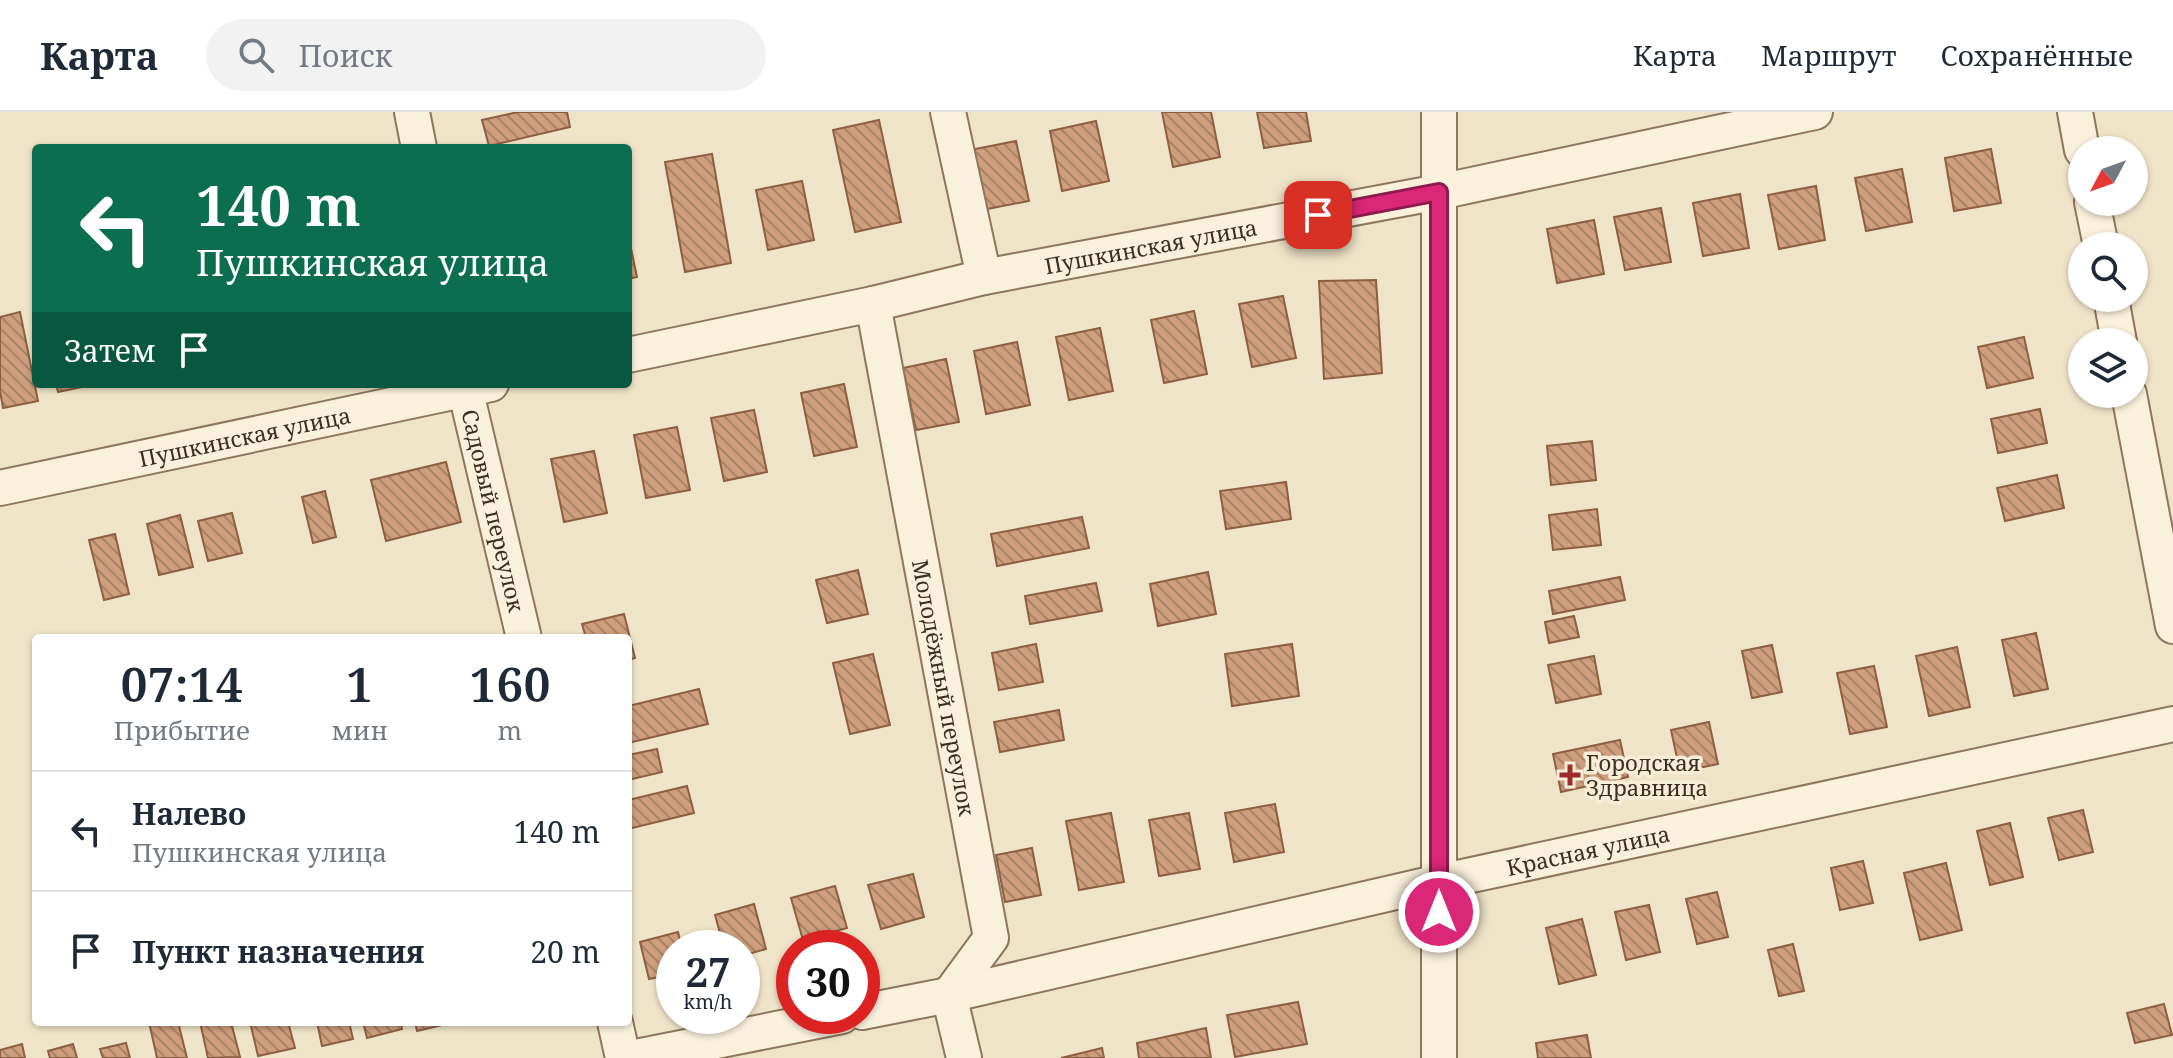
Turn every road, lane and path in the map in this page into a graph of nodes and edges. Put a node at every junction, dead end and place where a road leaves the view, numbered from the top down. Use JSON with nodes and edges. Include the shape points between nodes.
{"nodes":[{"id":1,"x":412,"y":112,"type":"edge"},
{"id":2,"x":948,"y":112,"type":"edge"},
{"id":3,"x":1439,"y":112,"type":"edge"},
{"id":4,"x":1815,"y":112,"type":"edge"},
{"id":5,"x":2075,"y":112,"type":"edge"},
{"id":6,"x":2079,"y":136,"type":"edge"},
{"id":7,"x":418,"y":144,"type":"edge"},
{"id":8,"x":1439,"y":192,"type":"junction"},
{"id":9,"x":984,"y":277,"type":"junction"},
{"id":10,"x":873,"y":304,"type":"junction"},
{"id":11,"x":632,"y":354,"type":"edge"},
{"id":12,"x":464,"y":388,"type":"edge"},
{"id":13,"x":473,"y":388,"type":"edge"},
{"id":14,"x":2132,"y":408,"type":"edge"},
{"id":15,"x":0,"y":488,"type":"edge"},
{"id":16,"x":2173,"y":626,"type":"edge"},
{"id":17,"x":523,"y":634,"type":"edge"},
{"id":18,"x":2173,"y":724,"type":"edge"},
{"id":19,"x":1439,"y":882,"type":"junction"},
{"id":20,"x":949,"y":995,"type":"junction"},
{"id":21,"x":880,"y":1008,"type":"edge"},
{"id":22,"x":616,"y":1026,"type":"edge"},
{"id":23,"x":776,"y":1029,"type":"edge"},
{"id":24,"x":623,"y":1058,"type":"edge"},
{"id":25,"x":631,"y":1058,"type":"edge"},
{"id":26,"x":964,"y":1058,"type":"edge"},
{"id":27,"x":1439,"y":1058,"type":"edge"}],
"edges":[{"from":1,"to":7,"type":"street"},
{"from":2,"to":9,"type":"street"},
{"from":3,"to":8,"type":"street"},
{"from":4,"to":8,"type":"street","name":"Пушкинская улица"},
{"from":5,"to":6,"type":"street"},
{"from":8,"to":9,"type":"street","name":"Пушкинская улица"},
{"from":8,"to":19,"type":"street"},
{"from":9,"to":10,"type":"street","name":"Пушкинская улица"},
{"from":10,"to":11,"type":"street","name":"Пушкинская улица"},
{"from":10,"to":20,"type":"street","name":"Молодёжный переулок","via":[[991,938]]},
{"from":12,"to":15,"type":"street","name":"Пушкинская улица"},
{"from":13,"to":17,"type":"street","name":"Садовый переулок"},
{"from":14,"to":16,"type":"street"},
{"from":18,"to":19,"type":"street","name":"Красная улица"},
{"from":19,"to":20,"type":"street","name":"Красная улица"},
{"from":19,"to":27,"type":"street"},
{"from":20,"to":21,"type":"street","name":"Красная улица"},
{"from":20,"to":26,"type":"street"},
{"from":22,"to":24,"type":"street"},
{"from":23,"to":25,"type":"street"}]}
